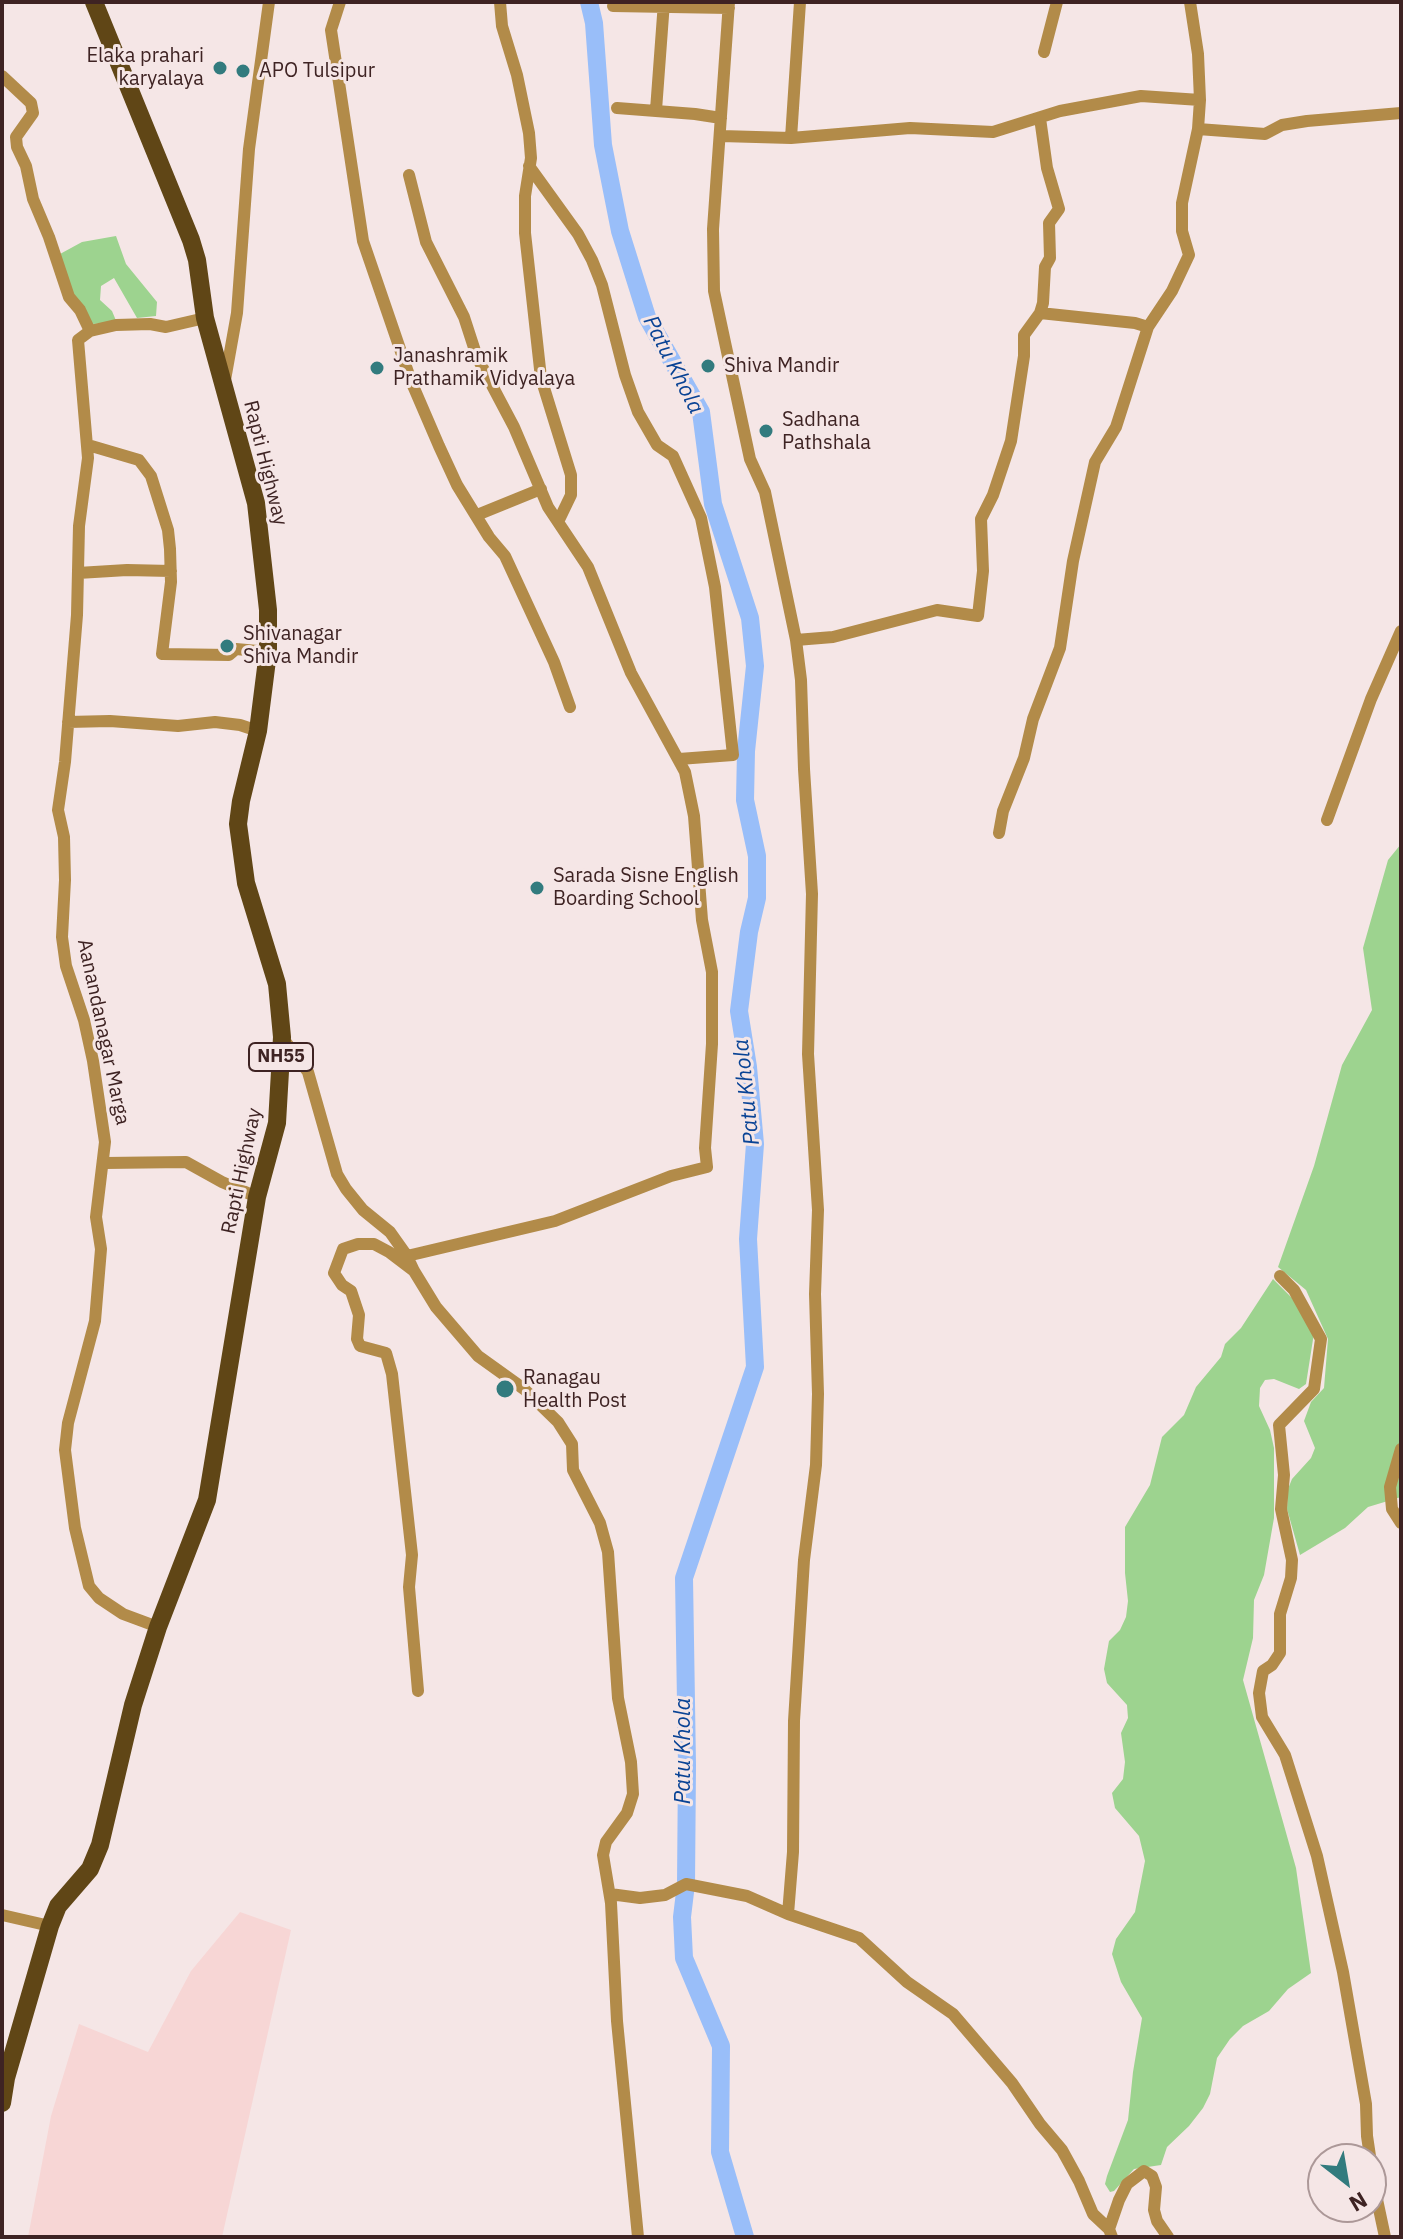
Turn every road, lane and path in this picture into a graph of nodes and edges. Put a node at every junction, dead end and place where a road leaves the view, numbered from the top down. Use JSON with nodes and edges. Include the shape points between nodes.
{"nodes":[{"id":1,"x":94,"y":2,"type":"edge"},
{"id":2,"x":269,"y":2,"type":"edge"},
{"id":3,"x":340,"y":2,"type":"edge"},
{"id":4,"x":500,"y":2,"type":"edge"},
{"id":5,"x":800,"y":2,"type":"edge"},
{"id":6,"x":1057,"y":2,"type":"edge"},
{"id":7,"x":1190,"y":2,"type":"edge"},
{"id":8,"x":664,"y":4,"type":"edge"},
{"id":9,"x":729,"y":5,"type":"edge"},
{"id":10,"x":613,"y":6,"type":"dead end"},
{"id":11,"x":1044,"y":52,"type":"dead end"},
{"id":12,"x":2,"y":76,"type":"edge"},
{"id":13,"x":1200,"y":100,"type":"junction"},
{"id":14,"x":617,"y":108,"type":"dead end"},
{"id":15,"x":656,"y":110,"type":"junction"},
{"id":16,"x":1401,"y":113,"type":"edge"},
{"id":17,"x":721,"y":118,"type":"junction"},
{"id":18,"x":1040,"y":118,"type":"junction"},
{"id":19,"x":1198,"y":129,"type":"junction"},
{"id":20,"x":721,"y":136,"type":"junction"},
{"id":21,"x":791,"y":138,"type":"junction"},
{"id":22,"x":529,"y":166,"type":"junction"},
{"id":23,"x":409,"y":175,"type":"dead end"},
{"id":24,"x":1040,"y":313,"type":"junction"},
{"id":25,"x":205,"y":318,"type":"junction"},
{"id":26,"x":1148,"y":327,"type":"junction"},
{"id":27,"x":90,"y":331,"type":"junction"},
{"id":28,"x":224,"y":387,"type":"junction"},
{"id":29,"x":88,"y":445,"type":"junction"},
{"id":30,"x":541,"y":489,"type":"junction"},
{"id":31,"x":477,"y":515,"type":"junction"},
{"id":32,"x":558,"y":522,"type":"junction"},
{"id":33,"x":171,"y":571,"type":"junction"},
{"id":34,"x":78,"y":573,"type":"junction"},
{"id":35,"x":1401,"y":631,"type":"edge"},
{"id":36,"x":796,"y":640,"type":"junction"},
{"id":37,"x":268,"y":652,"type":"junction"},
{"id":38,"x":570,"y":707,"type":"dead end"},
{"id":39,"x":68,"y":722,"type":"junction"},
{"id":40,"x":258,"y":731,"type":"junction"},
{"id":41,"x":679,"y":759,"type":"junction"},
{"id":42,"x":1327,"y":820,"type":"dead end"},
{"id":43,"x":999,"y":833,"type":"dead end"},
{"id":44,"x":282,"y":1037,"type":"junction"},
{"id":45,"x":105,"y":1163,"type":"junction"},
{"id":46,"x":257,"y":1197,"type":"junction"},
{"id":47,"x":407,"y":1256,"type":"junction"},
{"id":48,"x":414,"y":1271,"type":"junction"},
{"id":49,"x":1280,"y":1276,"type":"dead end"},
{"id":50,"x":1401,"y":1449,"type":"edge"},
{"id":51,"x":1401,"y":1523,"type":"edge"},
{"id":52,"x":158,"y":1627,"type":"junction"},
{"id":53,"x":418,"y":1691,"type":"dead end"},
{"id":54,"x":610,"y":1894,"type":"junction"},
{"id":55,"x":788,"y":1914,"type":"junction"},
{"id":56,"x":2,"y":1915,"type":"edge"},
{"id":57,"x":50,"y":1926,"type":"junction"},
{"id":58,"x":2,"y":2103,"type":"edge"},
{"id":59,"x":1110,"y":2233,"type":"edge"},
{"id":60,"x":638,"y":2237,"type":"edge"},
{"id":61,"x":1168,"y":2237,"type":"edge"},
{"id":62,"x":1385,"y":2237,"type":"edge"}],
"edges":[{"from":1,"to":25,"type":"main road","name":"Rapti Highway","number":"NH55","via":[[191,240]]},
{"from":2,"to":28,"type":"street","via":[[249,149],[237,313]]},
{"from":3,"to":31,"type":"street","via":[[331,30],[363,241],[411,381],[457,485]]},
{"from":4,"to":22,"type":"street","via":[[529,133]]},
{"from":5,"to":21,"type":"street"},
{"from":6,"to":11,"type":"street"},
{"from":7,"to":13,"type":"street"},
{"from":8,"to":9,"type":"street"},
{"from":8,"to":10,"type":"street"},
{"from":8,"to":15,"type":"street"},
{"from":9,"to":17,"type":"street"},
{"from":12,"to":27,"type":"street","via":[[31,103],[33,113],[16,137],[17,147],[69,297]]},
{"from":13,"to":18,"type":"street","via":[[1141,96]]},
{"from":13,"to":19,"type":"street"},
{"from":14,"to":15,"type":"street"},
{"from":15,"to":17,"type":"street"},
{"from":16,"to":19,"type":"street","via":[[1307,121],[1265,134]]},
{"from":17,"to":20,"type":"street"},
{"from":18,"to":21,"type":"street","via":[[993,132],[910,128]]},
{"from":18,"to":24,"type":"street","via":[[1059,209],[1049,223],[1050,258]]},
{"from":19,"to":26,"type":"street","via":[[1182,203],[1189,255]]},
{"from":20,"to":21,"type":"street"},
{"from":20,"to":36,"type":"street","via":[[714,291]]},
{"from":22,"to":32,"type":"street","via":[[525,233],[533,320],[541,378],[571,475],[571,495]]},
{"from":22,"to":41,"type":"street","via":[[592,260],[638,412],[657,445],[673,456],[701,518],[715,587],[733,755]]},
{"from":23,"to":30,"type":"street","via":[[433,259]]},
{"from":24,"to":26,"type":"street"},
{"from":24,"to":36,"type":"street","via":[[1024,335],[1011,441],[981,519],[978,616],[937,610],[833,637]]},
{"from":25,"to":27,"type":"street","via":[[166,327],[116,325]]},
{"from":25,"to":28,"type":"main road","name":"Rapti Highway","number":"NH55"},
{"from":26,"to":43,"type":"street","via":[[1116,427],[1095,462],[1060,648]]},
{"from":27,"to":29,"type":"street","name":"Aanandanagar Marga","via":[[78,340]]},
{"from":28,"to":37,"type":"main road","name":"Rapti Highway","number":"NH55","via":[[256,503]]},
{"from":29,"to":33,"type":"street","via":[[139,460],[151,476],[168,530]]},
{"from":29,"to":34,"type":"street","name":"Aanandanagar Marga"},
{"from":30,"to":31,"type":"street"},
{"from":30,"to":32,"type":"street"},
{"from":31,"to":38,"type":"street","via":[[505,556]]},
{"from":32,"to":41,"type":"street","via":[[588,567],[631,673]]},
{"from":33,"to":34,"type":"street"},
{"from":33,"to":37,"type":"street","via":[[162,654]]},
{"from":34,"to":39,"type":"street","name":"Aanandanagar Marga"},
{"from":35,"to":42,"type":"street"},
{"from":36,"to":55,"type":"street","via":[[812,894],[808,1054],[818,1210],[818,1394],[794,1721]]},
{"from":37,"to":40,"type":"main road","name":"Rapti Highway","number":"NH55"},
{"from":39,"to":40,"type":"street","via":[[215,722]]},
{"from":39,"to":45,"type":"street","name":"Aanandanagar Marga","via":[[58,810],[64,837],[62,937],[93,1061]]},
{"from":40,"to":44,"type":"main road","name":"Rapti Highway","number":"NH55","via":[[238,824],[246,883],[277,984]]},
{"from":41,"to":47,"type":"street","via":[[694,816],[712,972],[707,1167],[555,1221]]},
{"from":44,"to":46,"type":"main road","name":"Rapti Highway","number":"NH55","via":[[277,1123]]},
{"from":44,"to":47,"type":"street","via":[[308,1072],[337,1174]]},
{"from":45,"to":46,"type":"street","via":[[186,1162]]},
{"from":45,"to":52,"type":"street","name":"Aanandanagar Marga","via":[[96,1217],[101,1249],[95,1321],[65,1450],[89,1586],[123,1614]]},
{"from":46,"to":52,"type":"main road","name":"Rapti Highway","number":"NH55","via":[[207,1500]]},
{"from":47,"to":48,"type":"street"},
{"from":48,"to":53,"type":"street","via":[[374,1244],[358,1244],[343,1249],[334,1273],[351,1291],[359,1315],[360,1346],[386,1353],[392,1374],[412,1555],[409,1587]]},
{"from":48,"to":54,"type":"street","via":[[436,1307],[478,1356],[558,1422],[572,1444],[573,1470],[600,1523],[608,1552],[618,1698],[633,1794],[603,1855]]},
{"from":49,"to":62,"type":"street","via":[[1294,1290],[1321,1339],[1314,1389],[1279,1425],[1281,1509],[1291,1578],[1280,1614],[1280,1653],[1263,1671],[1260,1705],[1293,1776],[1317,1856],[1343,1972]]},
{"from":50,"to":51,"type":"street","via":[[1390,1487],[1392,1509]]},
{"from":52,"to":57,"type":"main road","name":"Rapti Highway","number":"NH55","via":[[133,1705],[100,1845],[90,1869],[58,1906]]},
{"from":54,"to":55,"type":"street","via":[[665,1895],[686,1884],[747,1896]]},
{"from":54,"to":60,"type":"street"},
{"from":55,"to":59,"type":"street","via":[[859,1938],[907,1982],[953,2014],[1062,2150],[1093,2214]]},
{"from":56,"to":57,"type":"street"},
{"from":57,"to":58,"type":"main road","name":"Rapti Highway","number":"NH55"},
{"from":59,"to":61,"type":"street","via":[[1127,2184],[1144,2171],[1156,2187],[1154,2210]]}]}
